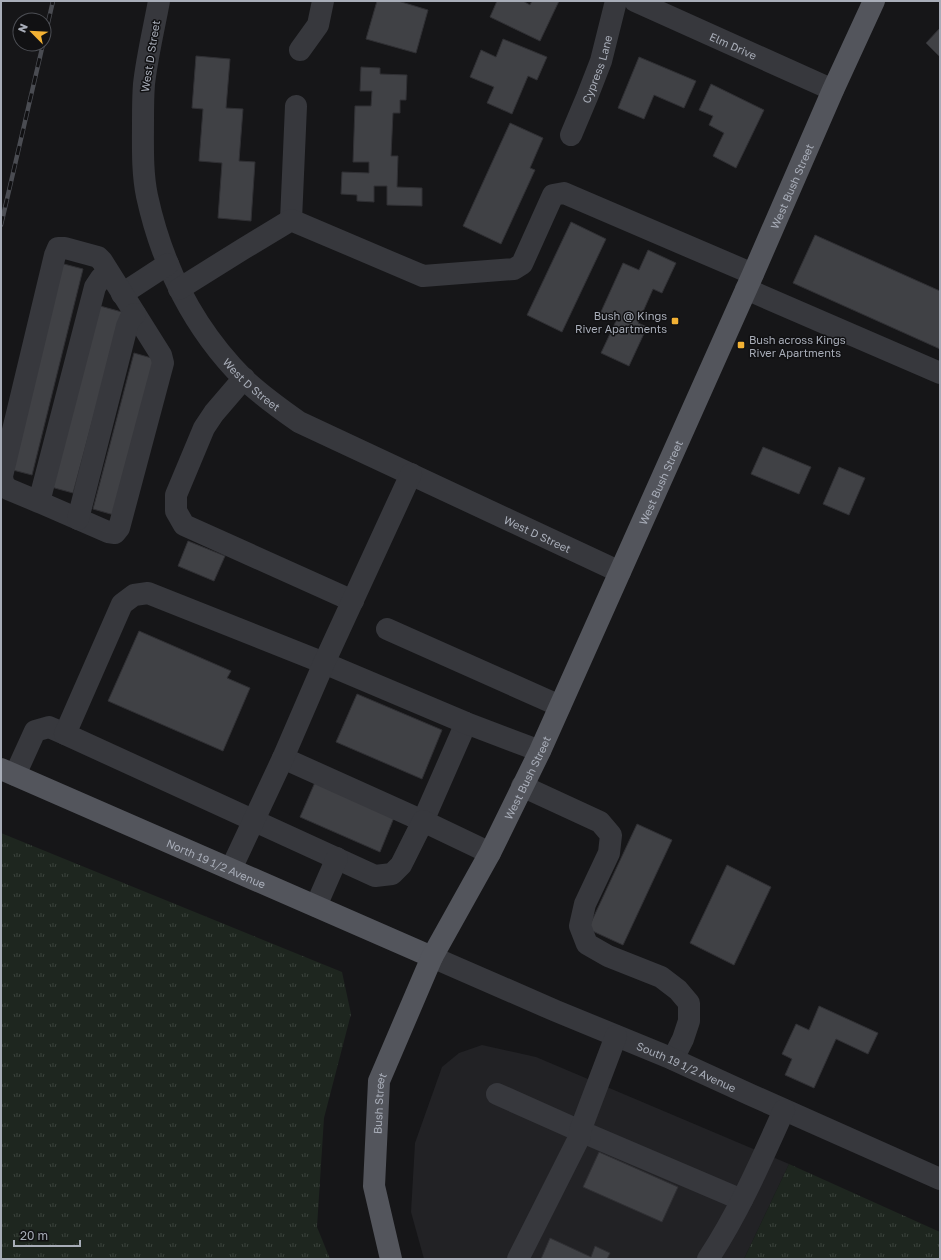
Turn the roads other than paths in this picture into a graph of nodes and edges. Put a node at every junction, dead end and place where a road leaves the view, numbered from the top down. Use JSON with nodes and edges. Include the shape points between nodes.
{"nodes":[{"id":1,"x":160,"y":1,"type":"edge"},
{"id":2,"x":323,"y":1,"type":"edge"},
{"id":3,"x":616,"y":1,"type":"edge"},
{"id":4,"x":635,"y":1,"type":"edge"},
{"id":5,"x":874,"y":1,"type":"edge"},
{"id":6,"x":300,"y":50,"type":"dead end"},
{"id":7,"x":833,"y":90,"type":"junction"},
{"id":8,"x":296,"y":106,"type":"dead end"},
{"id":9,"x":571,"y":135,"type":"dead end"},
{"id":10,"x":291,"y":220,"type":"junction"},
{"id":11,"x":168,"y":264,"type":"junction"},
{"id":12,"x":109,"y":273,"type":"junction"},
{"id":13,"x":750,"y":281,"type":"junction"},
{"id":14,"x":179,"y":289,"type":"junction"},
{"id":15,"x":122,"y":294,"type":"junction"},
{"id":16,"x":135,"y":314,"type":"junction"},
{"id":17,"x":940,"y":373,"type":"edge"},
{"id":18,"x":244,"y":378,"type":"junction"},
{"id":19,"x":411,"y":474,"type":"junction"},
{"id":20,"x":39,"y":502,"type":"junction"},
{"id":21,"x":78,"y":519,"type":"junction"},
{"id":22,"x":620,"y":572,"type":"junction"},
{"id":23,"x":353,"y":601,"type":"junction"},
{"id":24,"x":387,"y":629,"type":"dead end"},
{"id":25,"x":324,"y":663,"type":"junction"},
{"id":26,"x":560,"y":706,"type":"junction"},
{"id":27,"x":466,"y":723,"type":"junction"},
{"id":28,"x":65,"y":734,"type":"junction"},
{"id":29,"x":540,"y":751,"type":"junction"},
{"id":30,"x":283,"y":758,"type":"junction"},
{"id":31,"x":8,"y":772,"type":"edge"},
{"id":32,"x":522,"y":786,"type":"junction"},
{"id":33,"x":254,"y":821,"type":"junction"},
{"id":34,"x":424,"y":821,"type":"junction"},
{"id":35,"x":490,"y":853,"type":"junction"},
{"id":36,"x":337,"y":858,"type":"junction"},
{"id":37,"x":231,"y":869,"type":"junction"},
{"id":38,"x":316,"y":906,"type":"junction"},
{"id":39,"x":432,"y":957,"type":"junction"},
{"id":40,"x":616,"y":1036,"type":"junction"},
{"id":41,"x":673,"y":1059,"type":"junction"},
{"id":42,"x":497,"y":1094,"type":"dead end"},
{"id":43,"x":784,"y":1110,"type":"junction"},
{"id":44,"x":580,"y":1131,"type":"junction"},
{"id":45,"x":940,"y":1179,"type":"edge"},
{"id":46,"x":742,"y":1200,"type":"junction"},
{"id":47,"x":391,"y":1259,"type":"edge"},
{"id":48,"x":518,"y":1259,"type":"edge"},
{"id":49,"x":708,"y":1259,"type":"edge"}],
"edges":[{"from":1,"to":11,"type":"street","name":"West D Street","via":[[144,85],[142,156],[147,196]]},
{"from":2,"to":6,"type":"street","via":[[318,25]]},
{"from":3,"to":9,"type":"street","name":"Cypress Lane","via":[[601,60]]},
{"from":4,"to":7,"type":"street","name":"Elm Drive"},
{"from":5,"to":7,"type":"main road","name":"West Bush Street"},
{"from":7,"to":13,"type":"main road","name":"West Bush Street"},
{"from":8,"to":10,"type":"street"},
{"from":10,"to":13,"type":"street","via":[[423,276],[514,270],[522,264],[553,195],[564,193]]},
{"from":10,"to":14,"type":"street"},
{"from":11,"to":14,"type":"street","name":"West D Street"},
{"from":11,"to":15,"type":"street"},
{"from":12,"to":15,"type":"street"},
{"from":12,"to":20,"type":"street","via":[[101,278],[95,287]]},
{"from":12,"to":20,"type":"street","via":[[98,257],[92,254],[58,248],[55,255],[2,476],[3,484],[8,489]]},
{"from":13,"to":17,"type":"street"},
{"from":13,"to":22,"type":"main road","name":"West Bush Street"},
{"from":14,"to":18,"type":"street","name":"West D Street","via":[[194,317],[218,350]]},
{"from":15,"to":16,"type":"street"},
{"from":16,"to":21,"type":"street","via":[[127,326]]},
{"from":16,"to":21,"type":"street","via":[[161,355],[163,363],[119,528],[115,533],[108,532]]},
{"from":18,"to":19,"type":"street","name":"West D Street","via":[[268,400],[299,422]]},
{"from":18,"to":23,"type":"street","via":[[204,428],[176,495],[176,511],[184,525]]},
{"from":19,"to":22,"type":"street","name":"West D Street"},
{"from":19,"to":23,"type":"street"},
{"from":20,"to":21,"type":"street"},
{"from":22,"to":26,"type":"main road","name":"West Bush Street"},
{"from":23,"to":25,"type":"street"},
{"from":24,"to":26,"type":"street"},
{"from":25,"to":27,"type":"street"},
{"from":25,"to":28,"type":"street","via":[[148,593],[134,595],[122,604]]},
{"from":25,"to":30,"type":"street"},
{"from":26,"to":29,"type":"main road","name":"West Bush Street"},
{"from":27,"to":29,"type":"street"},
{"from":27,"to":34,"type":"street"},
{"from":28,"to":31,"type":"street","via":[[49,727],[35,730]]},
{"from":28,"to":33,"type":"street"},
{"from":29,"to":32,"type":"main road","name":"West Bush Street"},
{"from":30,"to":33,"type":"street"},
{"from":30,"to":34,"type":"street"},
{"from":31,"to":37,"type":"main road","name":"North 19 1/2 Avenue"},
{"from":32,"to":35,"type":"main road","name":"West Bush Street"},
{"from":32,"to":41,"type":"street","via":[[600,822],[611,835],[609,853],[585,904],[580,926],[587,944],[608,956],[661,977],[678,990],[689,1003],[689,1021]]},
{"from":33,"to":36,"type":"street"},
{"from":33,"to":37,"type":"street"},
{"from":34,"to":35,"type":"street"},
{"from":34,"to":36,"type":"street","via":[[401,865],[392,874],[375,876]]},
{"from":35,"to":39,"type":"main road","name":"West Bush Street"},
{"from":36,"to":38,"type":"street"},
{"from":37,"to":38,"type":"main road","name":"North 19 1/2 Avenue"},
{"from":38,"to":39,"type":"main road","name":"North 19 1/2 Avenue"},
{"from":39,"to":40,"type":"street","name":"South 19 1/2 Avenue"},
{"from":39,"to":47,"type":"main road","name":"Bush Street","via":[[379,1081],[374,1186]]},
{"from":40,"to":41,"type":"street","name":"South 19 1/2 Avenue"},
{"from":40,"to":44,"type":"street"},
{"from":41,"to":43,"type":"street","name":"South 19 1/2 Avenue"},
{"from":42,"to":44,"type":"street"},
{"from":43,"to":45,"type":"street","name":"South 19 1/2 Avenue"},
{"from":43,"to":46,"type":"street"},
{"from":44,"to":46,"type":"street"},
{"from":44,"to":48,"type":"street","via":[[580,1136]]},
{"from":46,"to":49,"type":"street"}]}
